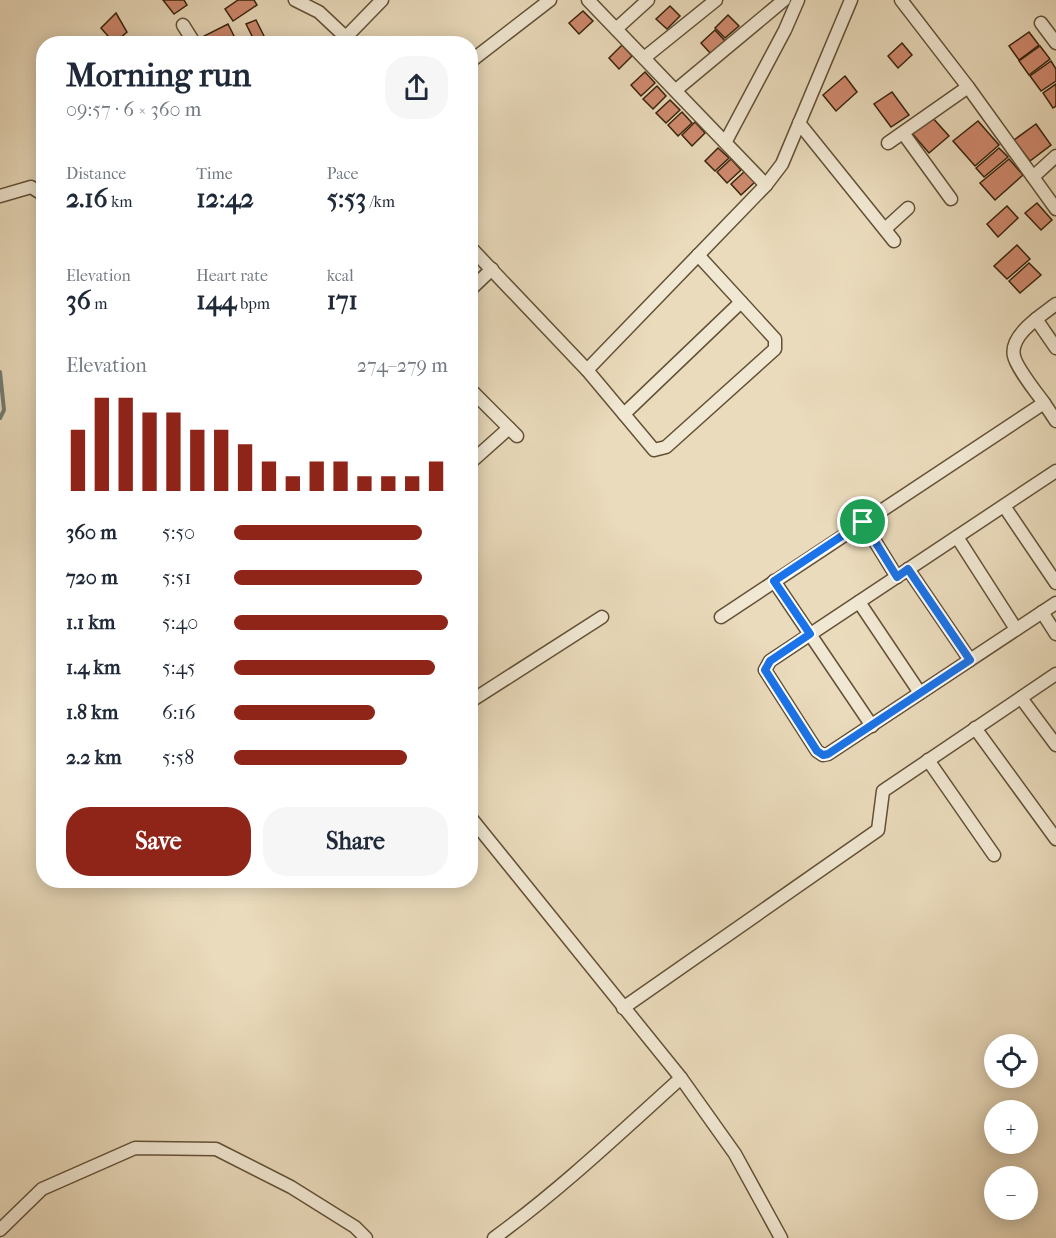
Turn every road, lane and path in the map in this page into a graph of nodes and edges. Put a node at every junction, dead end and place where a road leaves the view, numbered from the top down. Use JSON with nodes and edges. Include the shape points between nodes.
{"nodes":[{"id":1,"x":295,"y":0,"type":"edge"},
{"id":2,"x":382,"y":0,"type":"edge"},
{"id":3,"x":550,"y":0,"type":"edge"},
{"id":4,"x":588,"y":0,"type":"edge"},
{"id":5,"x":648,"y":0,"type":"edge"},
{"id":6,"x":716,"y":0,"type":"edge"},
{"id":7,"x":784,"y":0,"type":"edge"},
{"id":8,"x":798,"y":0,"type":"edge"},
{"id":9,"x":901,"y":0,"type":"edge"},
{"id":10,"x":850,"y":1,"type":"edge"},
{"id":11,"x":1041,"y":23,"type":"dead end"},
{"id":12,"x":183,"y":25,"type":"dead end"},
{"id":13,"x":616,"y":29,"type":"junction"},
{"id":14,"x":190,"y":36,"type":"edge"},
{"id":15,"x":345,"y":36,"type":"edge"},
{"id":16,"x":352,"y":36,"type":"edge"},
{"id":17,"x":1056,"y":44,"type":"edge"},
{"id":18,"x":478,"y":56,"type":"edge"},
{"id":19,"x":644,"y":58,"type":"junction"},
{"id":20,"x":968,"y":87,"type":"junction"},
{"id":21,"x":676,"y":90,"type":"junction"},
{"id":22,"x":799,"y":123,"type":"junction"},
{"id":23,"x":903,"y":133,"type":"junction"},
{"id":24,"x":726,"y":141,"type":"junction"},
{"id":25,"x":888,"y":143,"type":"dead end"},
{"id":26,"x":1056,"y":156,"type":"edge"},
{"id":27,"x":1033,"y":177,"type":"junction"},
{"id":28,"x":766,"y":185,"type":"junction"},
{"id":29,"x":36,"y":190,"type":"edge"},
{"id":30,"x":0,"y":196,"type":"edge"},
{"id":31,"x":951,"y":199,"type":"dead end"},
{"id":32,"x":908,"y":208,"type":"dead end"},
{"id":33,"x":1056,"y":209,"type":"edge"},
{"id":34,"x":885,"y":229,"type":"junction"},
{"id":35,"x":894,"y":240,"type":"dead end"},
{"id":36,"x":478,"y":255,"type":"edge"},
{"id":37,"x":698,"y":255,"type":"junction"},
{"id":38,"x":492,"y":269,"type":"junction"},
{"id":39,"x":478,"y":282,"type":"edge"},
{"id":40,"x":741,"y":302,"type":"junction"},
{"id":41,"x":1056,"y":304,"type":"edge"},
{"id":42,"x":1036,"y":319,"type":"junction"},
{"id":43,"x":1056,"y":348,"type":"edge"},
{"id":44,"x":586,"y":370,"type":"junction"},
{"id":45,"x":478,"y":397,"type":"edge"},
{"id":46,"x":1044,"y":403,"type":"junction"},
{"id":47,"x":624,"y":414,"type":"junction"},
{"id":48,"x":1056,"y":421,"type":"edge"},
{"id":49,"x":478,"y":457,"type":"edge"},
{"id":50,"x":1055,"y":474,"type":"edge"},
{"id":51,"x":1004,"y":506,"type":"junction"},
{"id":52,"x":863,"y":522,"type":"junction"},
{"id":53,"x":957,"y":537,"type":"junction"},
{"id":54,"x":908,"y":569,"type":"junction"},
{"id":55,"x":897,"y":577,"type":"junction"},
{"id":56,"x":774,"y":581,"type":"junction"},
{"id":57,"x":1056,"y":583,"type":"edge"},
{"id":58,"x":859,"y":602,"type":"junction"},
{"id":59,"x":1056,"y":603,"type":"edge"},
{"id":60,"x":1042,"y":612,"type":"junction"},
{"id":61,"x":602,"y":617,"type":"dead end"},
{"id":62,"x":721,"y":617,"type":"dead end"},
{"id":63,"x":1016,"y":629,"type":"junction"},
{"id":64,"x":810,"y":634,"type":"junction"},
{"id":65,"x":1056,"y":634,"type":"edge"},
{"id":66,"x":970,"y":660,"type":"junction"},
{"id":67,"x":1056,"y":674,"type":"edge"},
{"id":68,"x":920,"y":693,"type":"junction"},
{"id":69,"x":478,"y":697,"type":"edge"},
{"id":70,"x":1021,"y":698,"type":"junction"},
{"id":71,"x":872,"y":726,"type":"junction"},
{"id":72,"x":975,"y":728,"type":"junction"},
{"id":73,"x":1056,"y":745,"type":"edge"},
{"id":74,"x":928,"y":760,"type":"junction"},
{"id":75,"x":478,"y":827,"type":"edge"},
{"id":76,"x":1056,"y":839,"type":"edge"},
{"id":77,"x":993,"y":855,"type":"dead end"},
{"id":78,"x":623,"y":1008,"type":"junction"},
{"id":79,"x":681,"y":1078,"type":"junction"},
{"id":80,"x":0,"y":1230,"type":"edge"},
{"id":81,"x":366,"y":1238,"type":"edge"},
{"id":82,"x":494,"y":1238,"type":"edge"},
{"id":83,"x":781,"y":1238,"type":"edge"}],
"edges":[{"from":1,"to":15,"type":"street","via":[[319,12]]},
{"from":2,"to":16,"type":"street"},
{"from":3,"to":18,"type":"street"},
{"from":4,"to":13,"type":"street"},
{"from":5,"to":13,"type":"street"},
{"from":6,"to":19,"type":"street"},
{"from":7,"to":21,"type":"street"},
{"from":8,"to":24,"type":"street"},
{"from":9,"to":20,"type":"street"},
{"from":10,"to":22,"type":"street"},
{"from":11,"to":17,"type":"street"},
{"from":12,"to":14,"type":"street"},
{"from":13,"to":19,"type":"street"},
{"from":19,"to":21,"type":"street"},
{"from":20,"to":23,"type":"street"},
{"from":20,"to":27,"type":"street"},
{"from":21,"to":24,"type":"street"},
{"from":22,"to":28,"type":"street","via":[[782,164]]},
{"from":22,"to":34,"type":"street"},
{"from":23,"to":25,"type":"street"},
{"from":23,"to":31,"type":"street"},
{"from":24,"to":28,"type":"street"},
{"from":26,"to":27,"type":"street"},
{"from":27,"to":33,"type":"street"},
{"from":28,"to":37,"type":"street"},
{"from":29,"to":30,"type":"street","via":[[31,187]]},
{"from":32,"to":34,"type":"street"},
{"from":34,"to":35,"type":"street"},
{"from":36,"to":38,"type":"street"},
{"from":37,"to":40,"type":"street"},
{"from":37,"to":44,"type":"street"},
{"from":38,"to":39,"type":"street"},
{"from":38,"to":44,"type":"street"},
{"from":40,"to":47,"type":"street"},
{"from":40,"to":47,"type":"street","via":[[775,339],[775,349],[666,447],[654,450]]},
{"from":41,"to":42,"type":"street"},
{"from":42,"to":43,"type":"street"},
{"from":42,"to":46,"type":"street","via":[[1020,334],[1013,354]]},
{"from":44,"to":47,"type":"street"},
{"from":45,"to":49,"type":"street","via":[[513,432]]},
{"from":46,"to":48,"type":"street"},
{"from":46,"to":52,"type":"street"},
{"from":50,"to":51,"type":"street"},
{"from":51,"to":53,"type":"street"},
{"from":51,"to":57,"type":"street"},
{"from":52,"to":55,"type":"street"},
{"from":52,"to":56,"type":"street"},
{"from":53,"to":54,"type":"street"},
{"from":53,"to":63,"type":"street"},
{"from":54,"to":55,"type":"street"},
{"from":54,"to":66,"type":"street"},
{"from":55,"to":58,"type":"street"},
{"from":56,"to":62,"type":"street"},
{"from":56,"to":64,"type":"street"},
{"from":58,"to":64,"type":"street"},
{"from":58,"to":68,"type":"street"},
{"from":59,"to":60,"type":"street"},
{"from":60,"to":63,"type":"street"},
{"from":60,"to":65,"type":"street"},
{"from":61,"to":69,"type":"street"},
{"from":63,"to":66,"type":"street"},
{"from":64,"to":71,"type":"street"},
{"from":64,"to":71,"type":"street","via":[[770,661],[765,670],[817,751],[828,754]]},
{"from":66,"to":68,"type":"street"},
{"from":67,"to":70,"type":"street"},
{"from":68,"to":71,"type":"street"},
{"from":70,"to":72,"type":"street"},
{"from":70,"to":73,"type":"street"},
{"from":72,"to":74,"type":"street"},
{"from":72,"to":76,"type":"street"},
{"from":74,"to":77,"type":"street"},
{"from":74,"to":78,"type":"street","via":[[883,791],[878,830]]},
{"from":75,"to":78,"type":"street"},
{"from":78,"to":79,"type":"street"},
{"from":79,"to":82,"type":"street","via":[[564,1183]]},
{"from":79,"to":83,"type":"street","via":[[735,1154]]},
{"from":80,"to":81,"type":"street","via":[[42,1189],[135,1148],[216,1149],[291,1188],[355,1227]]}]}
